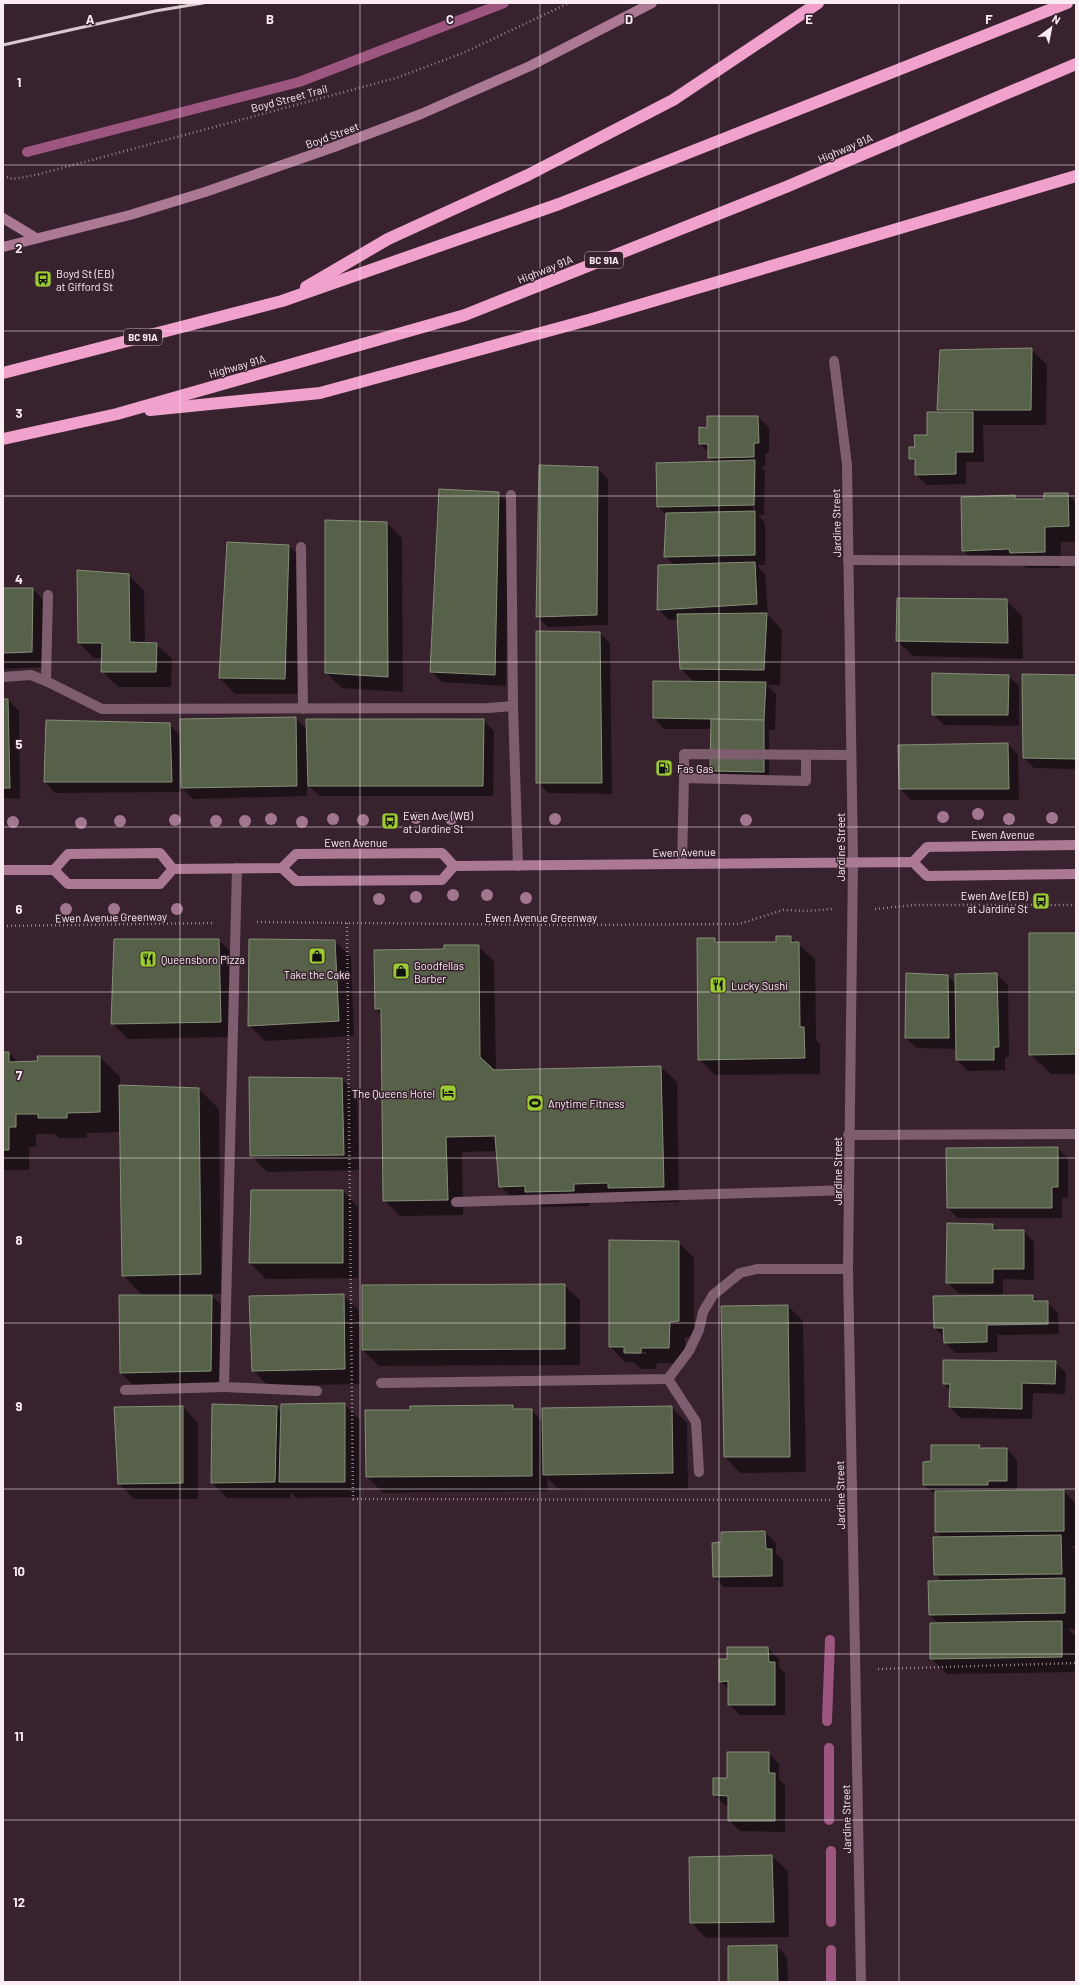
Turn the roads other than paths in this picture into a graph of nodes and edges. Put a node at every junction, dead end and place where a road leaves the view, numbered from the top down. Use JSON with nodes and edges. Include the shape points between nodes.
{"nodes":[{"id":1,"x":652,"y":3,"type":"edge"},
{"id":2,"x":818,"y":3,"type":"edge"},
{"id":3,"x":1067,"y":3,"type":"edge"},
{"id":4,"x":1076,"y":64,"type":"edge"},
{"id":5,"x":1076,"y":176,"type":"edge"},
{"id":6,"x":3,"y":218,"type":"edge"},
{"id":7,"x":36,"y":238,"type":"junction"},
{"id":8,"x":3,"y":247,"type":"edge"},
{"id":9,"x":282,"y":300,"type":"junction"},
{"id":10,"x":834,"y":361,"type":"dead end"},
{"id":11,"x":3,"y":373,"type":"edge"},
{"id":12,"x":117,"y":414,"type":"junction"},
{"id":13,"x":3,"y":439,"type":"edge"},
{"id":14,"x":511,"y":495,"type":"dead end"},
{"id":15,"x":301,"y":546,"type":"dead end"},
{"id":16,"x":848,"y":560,"type":"junction"},
{"id":17,"x":1076,"y":561,"type":"edge"},
{"id":18,"x":48,"y":595,"type":"dead end"},
{"id":19,"x":3,"y":677,"type":"edge"},
{"id":20,"x":46,"y":680,"type":"junction"},
{"id":21,"x":513,"y":706,"type":"junction"},
{"id":22,"x":303,"y":708,"type":"junction"},
{"id":23,"x":806,"y":755,"type":"junction"},
{"id":24,"x":851,"y":755,"type":"junction"},
{"id":25,"x":684,"y":778,"type":"junction"},
{"id":26,"x":1076,"y":845,"type":"edge"},
{"id":27,"x":853,"y":862,"type":"junction"},
{"id":28,"x":913,"y":862,"type":"junction"},
{"id":29,"x":682,"y":864,"type":"junction"},
{"id":30,"x":454,"y":866,"type":"junction"},
{"id":31,"x":518,"y":866,"type":"junction"},
{"id":32,"x":237,"y":868,"type":"junction"},
{"id":33,"x":282,"y":868,"type":"junction"},
{"id":34,"x":173,"y":869,"type":"junction"},
{"id":35,"x":3,"y":870,"type":"edge"},
{"id":36,"x":54,"y":870,"type":"junction"},
{"id":37,"x":1076,"y":874,"type":"edge"},
{"id":38,"x":1076,"y":1134,"type":"edge"},
{"id":39,"x":848,"y":1135,"type":"junction"},
{"id":40,"x":849,"y":1190,"type":"junction"},
{"id":41,"x":456,"y":1202,"type":"dead end"},
{"id":42,"x":848,"y":1269,"type":"junction"},
{"id":43,"x":668,"y":1380,"type":"junction"},
{"id":44,"x":381,"y":1383,"type":"dead end"},
{"id":45,"x":224,"y":1387,"type":"junction"},
{"id":46,"x":125,"y":1390,"type":"dead end"},
{"id":47,"x":317,"y":1391,"type":"dead end"},
{"id":48,"x":699,"y":1472,"type":"dead end"},
{"id":49,"x":861,"y":1982,"type":"edge"}],
"edges":[{"from":1,"to":7,"type":"street","name":"Boyd Street","via":[[530,66],[414,117],[205,192]]},
{"from":2,"to":9,"type":"highway","via":[[673,100],[528,175],[388,239]]},
{"from":3,"to":9,"type":"highway","number":"BC 91A","via":[[559,204]]},
{"from":4,"to":12,"type":"highway","name":"Highway 91A","number":"BC 91A","via":[[786,187],[465,315]]},
{"from":5,"to":12,"type":"highway","via":[[592,319],[320,393]]},
{"from":6,"to":7,"type":"street"},
{"from":7,"to":8,"type":"street","name":"Boyd Street"},
{"from":9,"to":11,"type":"highway","number":"BC 91A"},
{"from":10,"to":16,"type":"street","name":"Jardine Street","via":[[847,465]]},
{"from":12,"to":13,"type":"highway","name":"Highway 91A","number":"BC 91A"},
{"from":14,"to":21,"type":"street"},
{"from":15,"to":22,"type":"street"},
{"from":16,"to":17,"type":"street"},
{"from":16,"to":24,"type":"street","name":"Jardine Street"},
{"from":18,"to":20,"type":"street"},
{"from":19,"to":20,"type":"street","via":[[31,675]]},
{"from":20,"to":22,"type":"street","via":[[102,709]]},
{"from":21,"to":22,"type":"street"},
{"from":21,"to":31,"type":"street"},
{"from":23,"to":24,"type":"street"},
{"from":23,"to":25,"type":"street","via":[[684,754]]},
{"from":23,"to":25,"type":"street","via":[[806,781]]},
{"from":24,"to":27,"type":"street","name":"Jardine Street"},
{"from":25,"to":29,"type":"street"},
{"from":26,"to":28,"type":"street","name":"Ewen Avenue","via":[[927,847]]},
{"from":27,"to":28,"type":"street","name":"Ewen Avenue"},
{"from":27,"to":29,"type":"street","name":"Ewen Avenue"},
{"from":27,"to":39,"type":"street","name":"Jardine Street"},
{"from":28,"to":37,"type":"street","via":[[927,876]]},
{"from":29,"to":31,"type":"street","name":"Ewen Avenue"},
{"from":30,"to":31,"type":"street","name":"Ewen Avenue"},
{"from":30,"to":33,"type":"street","name":"Ewen Avenue","via":[[442,853],[296,854]]},
{"from":30,"to":33,"type":"street","via":[[442,880],[296,882]]},
{"from":32,"to":33,"type":"street"},
{"from":32,"to":34,"type":"street"},
{"from":32,"to":45,"type":"street"},
{"from":34,"to":36,"type":"street","via":[[160,884],[68,884]]},
{"from":34,"to":36,"type":"street","via":[[160,853],[68,854]]},
{"from":35,"to":36,"type":"street"},
{"from":38,"to":39,"type":"street"},
{"from":39,"to":40,"type":"street","name":"Jardine Street"},
{"from":40,"to":41,"type":"street"},
{"from":40,"to":42,"type":"street","name":"Jardine Street"},
{"from":42,"to":43,"type":"street","via":[[757,1269],[740,1273],[713,1295],[703,1312],[699,1330],[689,1351]]},
{"from":42,"to":49,"type":"street","name":"Jardine Street"},
{"from":43,"to":44,"type":"street"},
{"from":43,"to":48,"type":"street","via":[[696,1422]]},
{"from":45,"to":46,"type":"street"},
{"from":45,"to":47,"type":"street"}]}
